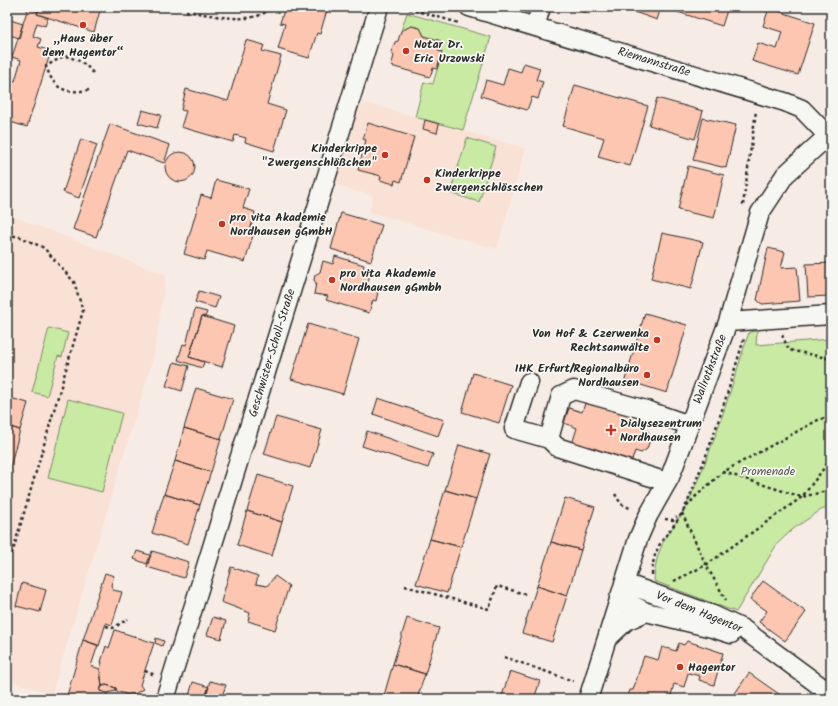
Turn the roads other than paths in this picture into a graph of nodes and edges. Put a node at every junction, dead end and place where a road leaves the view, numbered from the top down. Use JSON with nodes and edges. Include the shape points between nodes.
{"nodes":[{"id":1,"x":379,"y":7,"type":"edge"},
{"id":2,"x":469,"y":7,"type":"edge"},
{"id":3,"x":541,"y":7,"type":"edge"},
{"id":4,"x":535,"y":27,"type":"junction"},
{"id":5,"x":829,"y":134,"type":"edge"},
{"id":6,"x":831,"y":315,"type":"edge"},
{"id":7,"x":737,"y":322,"type":"junction"},
{"id":8,"x":529,"y":382,"type":"dead end"},
{"id":9,"x":689,"y":425,"type":"junction"},
{"id":10,"x":549,"y":439,"type":"junction"},
{"id":11,"x":667,"y":482,"type":"junction"},
{"id":12,"x":622,"y":591,"type":"junction"},
{"id":13,"x":646,"y":612,"type":"junction"},
{"id":14,"x":606,"y":640,"type":"junction"},
{"id":15,"x":769,"y":649,"type":"junction"},
{"id":16,"x":831,"y":694,"type":"edge"},
{"id":17,"x":165,"y":699,"type":"edge"},
{"id":18,"x":588,"y":699,"type":"edge"}],
"edges":[{"from":1,"to":17,"type":"street","name":"Geschwister-Scholl-Straße"},
{"from":2,"to":4,"type":"street","name":"Riemannstraße"},
{"from":3,"to":4,"type":"street"},
{"from":4,"to":5,"type":"street","name":"Riemannstraße","via":[[760,94],[802,110]]},
{"from":5,"to":7,"type":"street","name":"Wallrothstraße","via":[[785,175],[760,212]]},
{"from":6,"to":7,"type":"street"},
{"from":7,"to":9,"type":"street","name":"Wallrothstraße"},
{"from":8,"to":10,"type":"street","via":[[514,429]]},
{"from":9,"to":10,"type":"street","via":[[574,390],[561,396]]},
{"from":9,"to":11,"type":"street","name":"Wallrothstraße"},
{"from":10,"to":11,"type":"street","via":[[557,447]]},
{"from":11,"to":12,"type":"street","name":"Wallrothstraße","via":[[648,516]]},
{"from":12,"to":13,"type":"street","name":"Vor dem Hagentor"},
{"from":12,"to":14,"type":"street","name":"Wallrothstraße"},
{"from":12,"to":15,"type":"street","name":"Vor dem Hagentor","via":[[713,615],[743,628]]},
{"from":13,"to":14,"type":"street","name":"Wallrothstraße","via":[[626,621]]},
{"from":13,"to":15,"type":"street","name":"Vor dem Hagentor","via":[[712,628]]},
{"from":14,"to":18,"type":"street","name":"Wallrothstraße"},
{"from":15,"to":16,"type":"street","name":"Vor dem Hagentor"}]}
